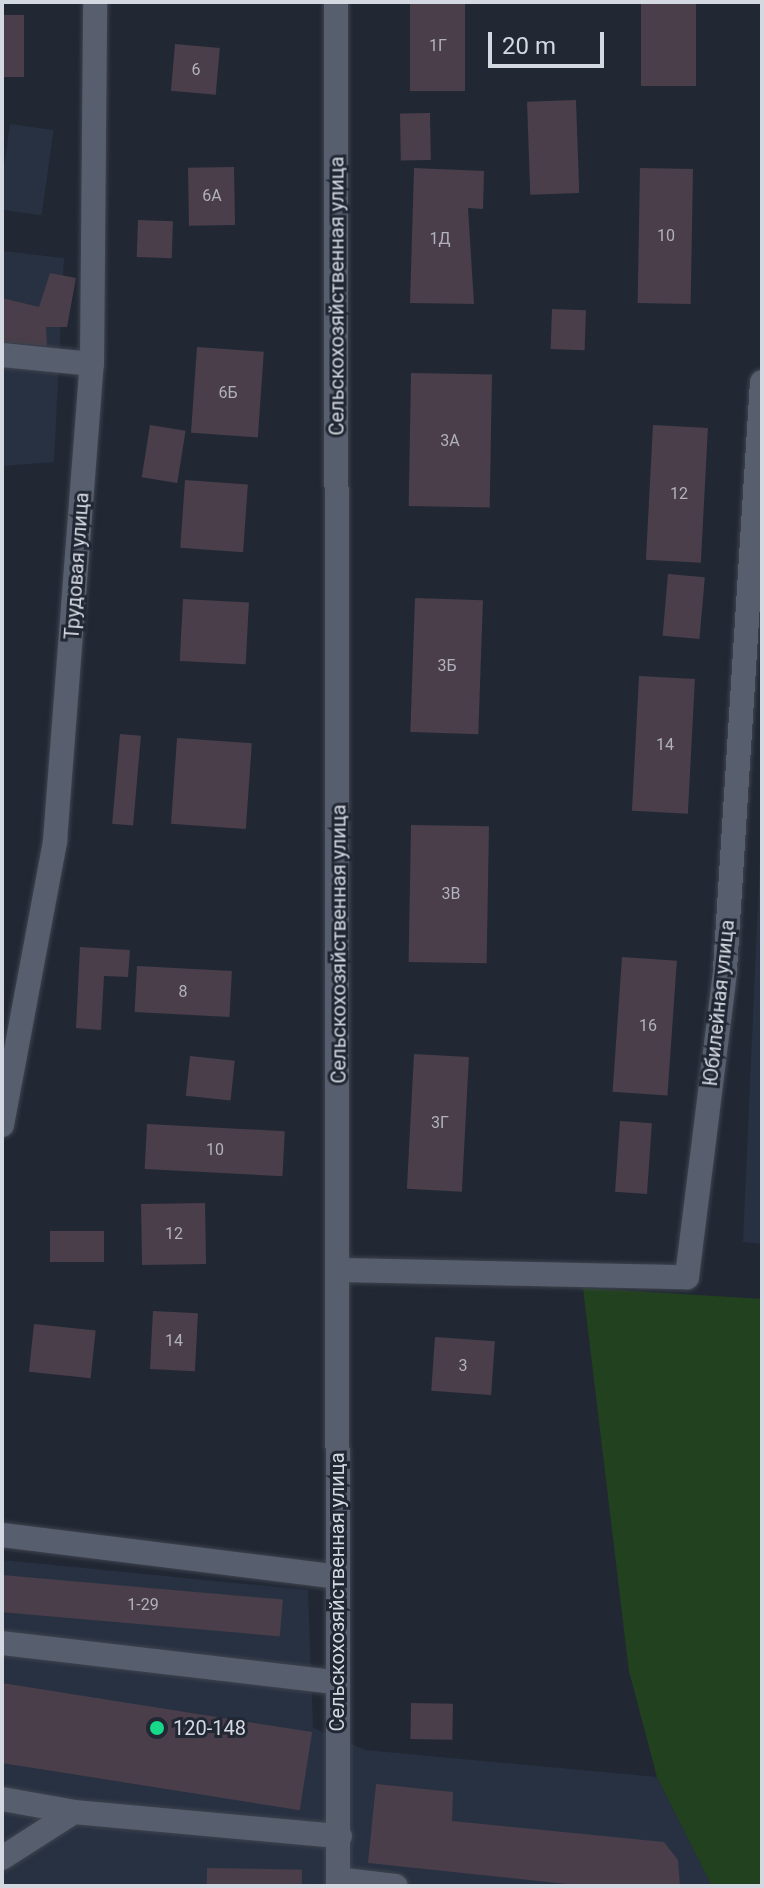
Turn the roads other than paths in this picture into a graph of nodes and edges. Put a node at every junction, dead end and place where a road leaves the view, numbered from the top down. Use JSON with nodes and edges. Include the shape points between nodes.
{"nodes":[{"id":1,"x":95,"y":2,"type":"edge"},
{"id":2,"x":336,"y":2,"type":"edge"},
{"id":3,"x":2,"y":355,"type":"edge"},
{"id":4,"x":92,"y":364,"type":"junction"},
{"id":5,"x":762,"y":382,"type":"edge"},
{"id":6,"x":2,"y":1125,"type":"edge"},
{"id":7,"x":341,"y":1270,"type":"junction"},
{"id":8,"x":2,"y":1535,"type":"edge"},
{"id":9,"x":333,"y":1576,"type":"junction"},
{"id":10,"x":2,"y":1643,"type":"edge"},
{"id":11,"x":336,"y":1682,"type":"junction"},
{"id":12,"x":2,"y":1799,"type":"edge"},
{"id":13,"x":74,"y":1812,"type":"junction"},
{"id":14,"x":340,"y":1836,"type":"junction"},
{"id":15,"x":2,"y":1858,"type":"edge"},
{"id":16,"x":338,"y":1883,"type":"edge"},
{"id":17,"x":396,"y":1886,"type":"edge"}],
"edges":[{"from":1,"to":4,"type":"street","name":"Трудовая улица"},
{"from":2,"to":7,"type":"street","name":"Сельскохозяйственная улица"},
{"from":3,"to":4,"type":"street"},
{"from":4,"to":6,"type":"street","name":"Трудовая улица","via":[[55,841]]},
{"from":5,"to":7,"type":"street","name":"Юбилейная улица","via":[[725,970],[687,1277]]},
{"from":7,"to":9,"type":"street","name":"Сельскохозяйственная улица"},
{"from":8,"to":9,"type":"street"},
{"from":9,"to":11,"type":"street","name":"Сельскохозяйственная улица"},
{"from":10,"to":11,"type":"street"},
{"from":11,"to":14,"type":"street","name":"Сельскохозяйственная улица"},
{"from":12,"to":13,"type":"street"},
{"from":13,"to":14,"type":"street"},
{"from":13,"to":15,"type":"street"},
{"from":14,"to":16,"type":"street","name":"Сельскохозяйственная улица"},
{"from":16,"to":17,"type":"street"}]}
